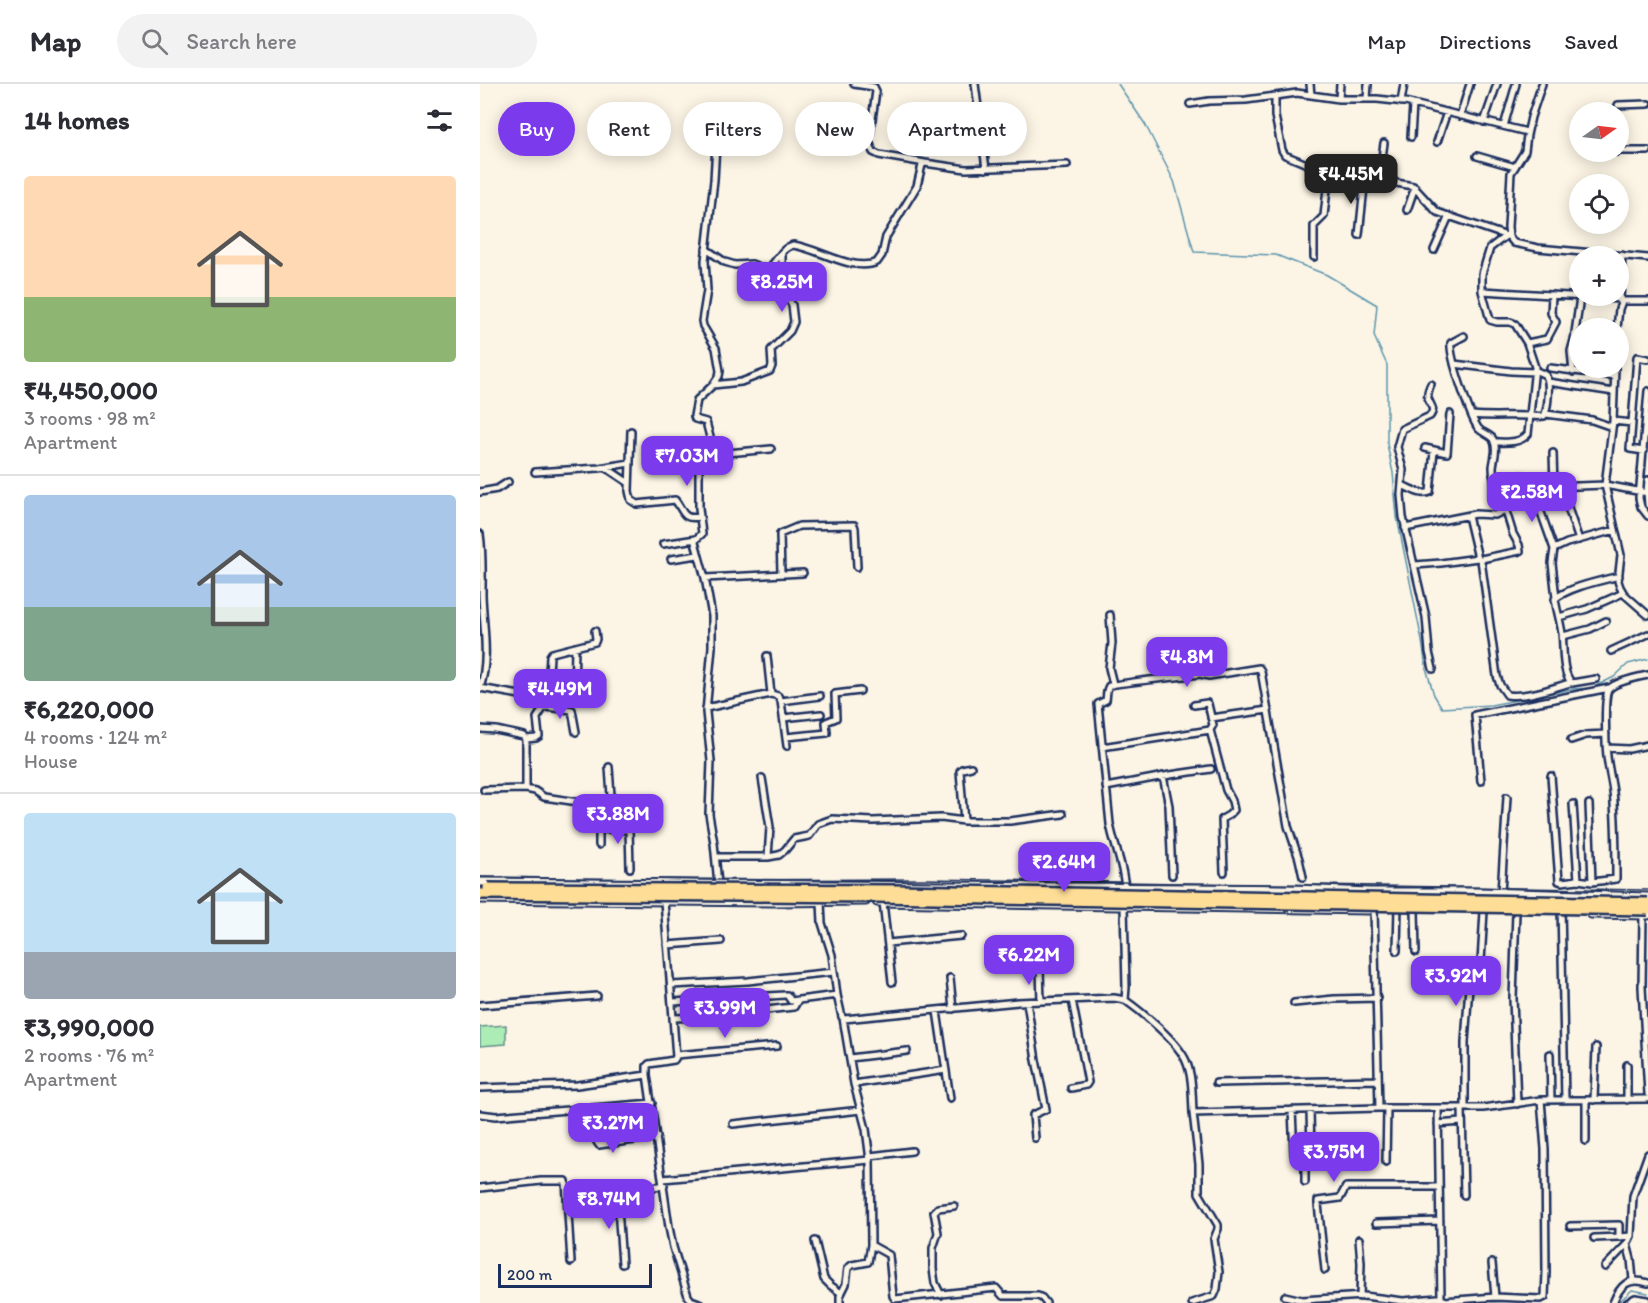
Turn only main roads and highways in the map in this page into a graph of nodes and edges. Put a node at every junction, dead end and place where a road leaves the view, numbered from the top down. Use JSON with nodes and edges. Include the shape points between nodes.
{"nodes":[{"id":1,"x":480,"y":888,"type":"edge"},
{"id":2,"x":480,"y":894,"type":"edge"},
{"id":3,"x":1648,"y":903,"type":"edge"},
{"id":4,"x":1646,"y":913,"type":"edge"}],
"edges":[{"from":1,"to":3,"type":"highway","bridge":true,"via":[[894,890]]},
{"from":2,"to":4,"type":"highway","bridge":true,"via":[[873,897]]}]}
